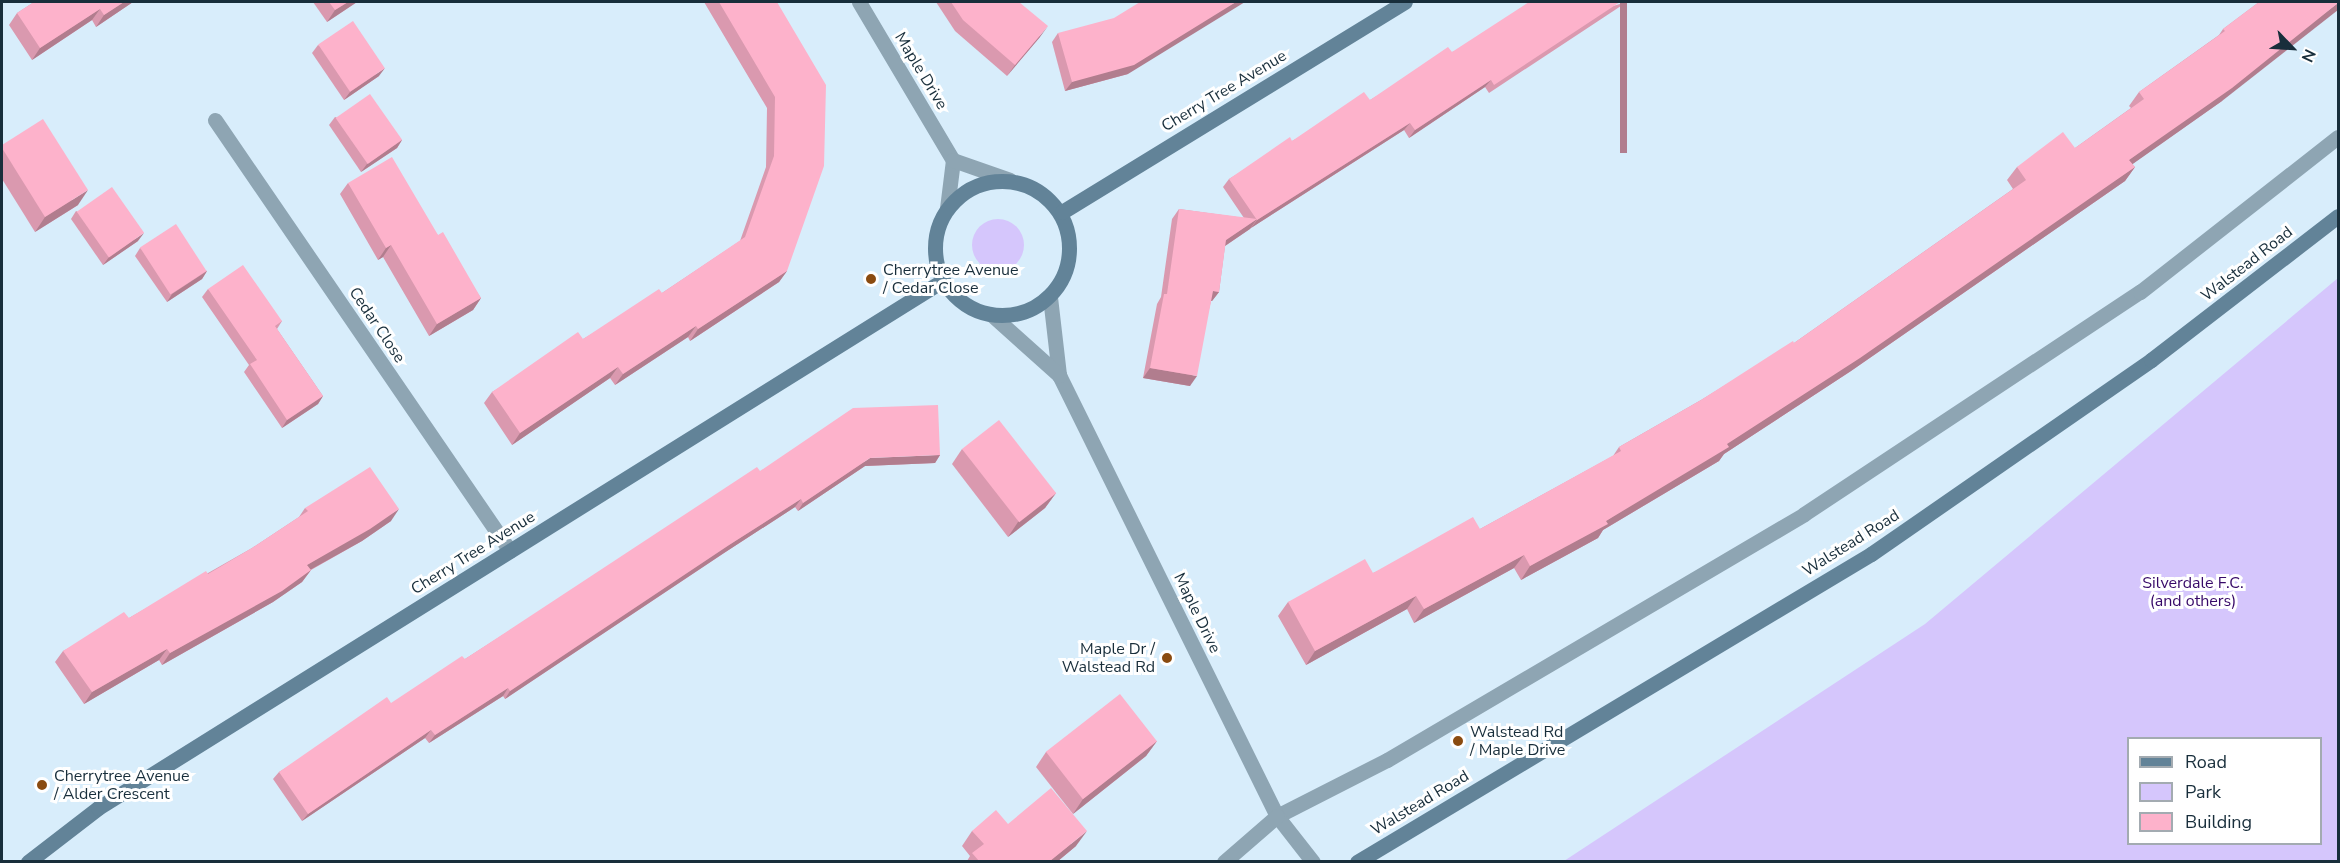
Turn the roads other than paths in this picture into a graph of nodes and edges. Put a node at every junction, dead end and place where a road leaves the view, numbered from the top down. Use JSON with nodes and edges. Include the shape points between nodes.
{"nodes":[{"id":1,"x":859,"y":2,"type":"edge"},
{"id":2,"x":1406,"y":2,"type":"edge"},
{"id":3,"x":215,"y":120,"type":"dead end"},
{"id":4,"x":2338,"y":137,"type":"edge"},
{"id":5,"x":952,"y":159,"type":"junction"},
{"id":6,"x":1010,"y":180,"type":"junction"},
{"id":7,"x":947,"y":208,"type":"junction"},
{"id":8,"x":1062,"y":212,"type":"junction"},
{"id":9,"x":2338,"y":216,"type":"edge"},
{"id":10,"x":942,"y":281,"type":"junction"},
{"id":11,"x":1050,"y":297,"type":"junction"},
{"id":12,"x":993,"y":316,"type":"junction"},
{"id":13,"x":1059,"y":375,"type":"junction"},
{"id":14,"x":510,"y":551,"type":"junction"},
{"id":15,"x":1277,"y":816,"type":"junction"},
{"id":16,"x":28,"y":861,"type":"edge"},
{"id":17,"x":1224,"y":861,"type":"edge"},
{"id":18,"x":1313,"y":861,"type":"edge"},
{"id":19,"x":1357,"y":861,"type":"edge"}],
"edges":[{"from":1,"to":5,"type":"street","name":"Maple Drive"},
{"from":2,"to":8,"type":"street","name":"Cherry Tree Avenue"},
{"from":3,"to":14,"type":"street","name":"Cedar Close"},
{"from":4,"to":15,"type":"street","via":[[2140,292],[1804,514],[1387,760]]},
{"from":5,"to":6,"type":"street"},
{"from":5,"to":7,"type":"street"},
{"from":6,"to":7,"type":"street","via":[[978,184]]},
{"from":6,"to":8,"type":"street","via":[[1045,195]]},
{"from":7,"to":10,"type":"street","via":[[935,240],[935,259]]},
{"from":8,"to":11,"type":"street","via":[[1070,241],[1064,276]]},
{"from":9,"to":19,"type":"street","name":"Walstead Road","via":[[2151,360],[1871,554]]},
{"from":10,"to":12,"type":"street","name":"Maple Drive","via":[[964,304]]},
{"from":10,"to":14,"type":"street","name":"Cherry Tree Avenue"},
{"from":11,"to":12,"type":"street","name":"Maple Drive","via":[[1020,314]]},
{"from":11,"to":13,"type":"street","name":"Maple Drive"},
{"from":12,"to":13,"type":"street","name":"Maple Drive"},
{"from":13,"to":15,"type":"street","name":"Maple Drive"},
{"from":14,"to":16,"type":"street","name":"Cherry Tree Avenue","via":[[98,808]]},
{"from":15,"to":17,"type":"street"},
{"from":15,"to":18,"type":"street","name":"Maple Drive"}]}
